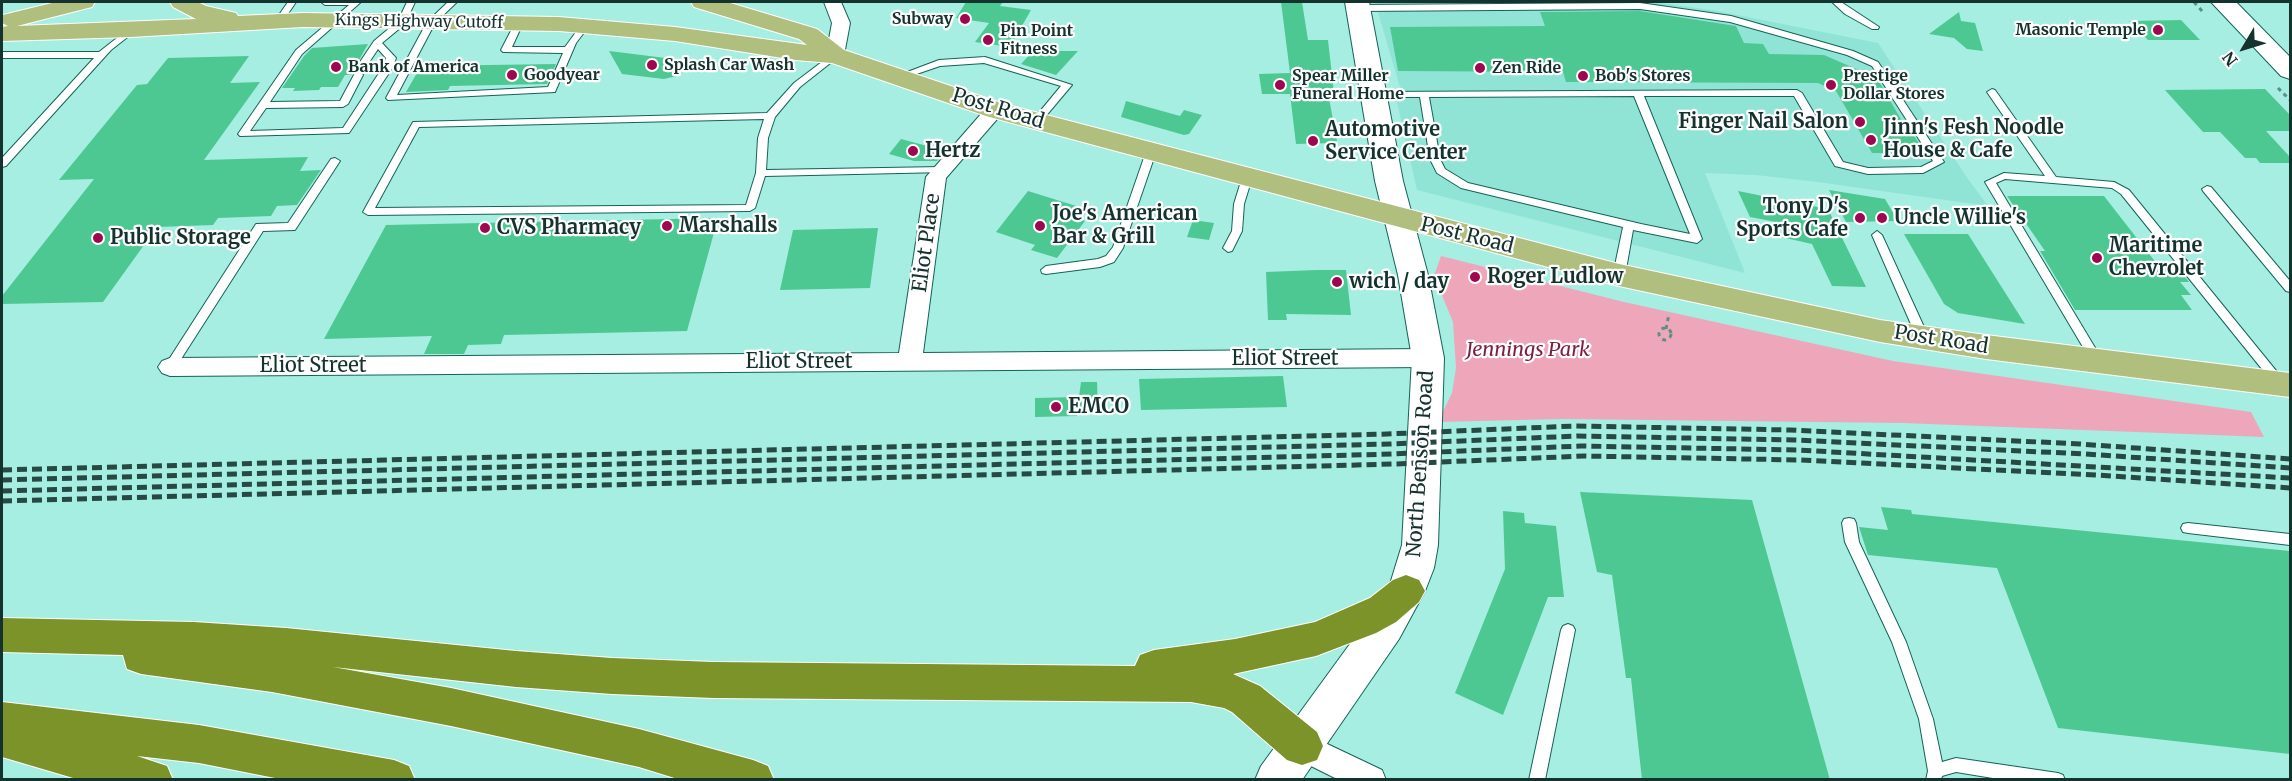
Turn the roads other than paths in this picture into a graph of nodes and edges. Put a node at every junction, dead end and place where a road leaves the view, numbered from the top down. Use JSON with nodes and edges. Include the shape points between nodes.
{"nodes":[{"id":1,"x":83,"y":2,"type":"edge"},
{"id":2,"x":166,"y":2,"type":"edge"},
{"id":3,"x":182,"y":2,"type":"edge"},
{"id":4,"x":292,"y":2,"type":"edge"},
{"id":5,"x":357,"y":2,"type":"edge"},
{"id":6,"x":453,"y":2,"type":"edge"},
{"id":7,"x":703,"y":2,"type":"edge"},
{"id":8,"x":833,"y":2,"type":"edge"},
{"id":9,"x":1836,"y":2,"type":"edge"},
{"id":10,"x":2223,"y":2,"type":"edge"},
{"id":11,"x":614,"y":4,"type":"dead end"},
{"id":12,"x":1357,"y":5,"type":"edge"},
{"id":13,"x":331,"y":11,"type":"edge"},
{"id":14,"x":407,"y":12,"type":"edge"},
{"id":15,"x":2,"y":22,"type":"edge"},
{"id":16,"x":268,"y":22,"type":"junction"},
{"id":17,"x":430,"y":22,"type":"junction"},
{"id":18,"x":519,"y":23,"type":"junction"},
{"id":19,"x":559,"y":24,"type":"junction"},
{"id":20,"x":585,"y":26,"type":"junction"},
{"id":21,"x":1875,"y":27,"type":"dead end"},
{"id":22,"x":143,"y":29,"type":"junction"},
{"id":23,"x":2,"y":34,"type":"edge"},
{"id":24,"x":377,"y":43,"type":"junction"},
{"id":25,"x":569,"y":50,"type":"junction"},
{"id":26,"x":2,"y":55,"type":"edge"},
{"id":27,"x":103,"y":55,"type":"junction"},
{"id":28,"x":835,"y":55,"type":"junction"},
{"id":29,"x":365,"y":62,"type":"dead end"},
{"id":30,"x":2287,"y":64,"type":"edge"},
{"id":31,"x":358,"y":75,"type":"dead end"},
{"id":32,"x":900,"y":77,"type":"junction"},
{"id":33,"x":1992,"y":92,"type":"dead end"},
{"id":34,"x":1374,"y":94,"type":"junction"},
{"id":35,"x":1424,"y":94,"type":"junction"},
{"id":36,"x":1638,"y":94,"type":"junction"},
{"id":37,"x":263,"y":105,"type":"junction"},
{"id":38,"x":995,"y":110,"type":"junction"},
{"id":39,"x":770,"y":116,"type":"junction"},
{"id":40,"x":1037,"y":121,"type":"junction"},
{"id":41,"x":1151,"y":152,"type":"junction"},
{"id":42,"x":335,"y":162,"type":"dead end"},
{"id":43,"x":2,"y":164,"type":"edge"},
{"id":44,"x":942,"y":170,"type":"junction"},
{"id":45,"x":761,"y":173,"type":"junction"},
{"id":46,"x":1247,"y":178,"type":"junction"},
{"id":47,"x":2053,"y":180,"type":"junction"},
{"id":48,"x":2206,"y":189,"type":"dead end"},
{"id":49,"x":1399,"y":218,"type":"junction"},
{"id":50,"x":1629,"y":225,"type":"junction"},
{"id":51,"x":1877,"y":235,"type":"dead end"},
{"id":52,"x":1228,"y":248,"type":"dead end"},
{"id":53,"x":1046,"y":270,"type":"dead end"},
{"id":54,"x":1618,"y":274,"type":"junction"},
{"id":55,"x":2290,"y":288,"type":"edge"},
{"id":56,"x":1923,"y":338,"type":"junction"},
{"id":57,"x":1428,"y":358,"type":"junction"},
{"id":58,"x":910,"y":361,"type":"junction"},
{"id":59,"x":2098,"y":362,"type":"junction"},
{"id":60,"x":170,"y":367,"type":"joint"},
{"id":61,"x":2286,"y":385,"type":"edge"},
{"id":62,"x":1849,"y":523,"type":"dead end"},
{"id":63,"x":2188,"y":528,"type":"dead end"},
{"id":64,"x":2290,"y":540,"type":"edge"},
{"id":65,"x":1406,"y":591,"type":"junction"},
{"id":66,"x":1568,"y":630,"type":"dead end"},
{"id":67,"x":2,"y":635,"type":"edge"},
{"id":68,"x":2,"y":643,"type":"edge"},
{"id":69,"x":1008,"y":682,"type":"junction"},
{"id":70,"x":2,"y":720,"type":"edge"},
{"id":71,"x":2,"y":738,"type":"edge"},
{"id":72,"x":1302,"y":746,"type":"junction"},
{"id":73,"x":1935,"y":775,"type":"edge"},
{"id":74,"x":152,"y":780,"type":"edge"},
{"id":75,"x":394,"y":780,"type":"edge"},
{"id":76,"x":753,"y":780,"type":"edge"},
{"id":77,"x":1276,"y":780,"type":"edge"},
{"id":78,"x":1371,"y":780,"type":"edge"},
{"id":79,"x":1538,"y":780,"type":"edge"},
{"id":80,"x":2058,"y":780,"type":"edge"}],
"edges":[{"from":1,"to":15,"type":"main road"},
{"from":2,"to":22,"type":"main road"},
{"from":3,"to":16,"type":"main road","via":[[210,16]]},
{"from":4,"to":16,"type":"lane"},
{"from":5,"to":13,"type":"lane"},
{"from":5,"to":13,"type":"lane"},
{"from":6,"to":17,"type":"lane"},
{"from":7,"to":28,"type":"main road","name":"Post Road","via":[[808,34]]},
{"from":8,"to":28,"type":"street","via":[[841,23]]},
{"from":9,"to":21,"type":"lane"},
{"from":10,"to":30,"type":"main road"},
{"from":11,"to":19,"type":"main road","via":[[590,17]]},
{"from":12,"to":34,"type":"main road","name":"North Benson Road"},
{"from":12,"to":36,"type":"lane","via":[[1640,6],[1731,19],[1850,53],[1875,64],[1939,162],[1923,170],[1868,171],[1839,164],[1797,93]]},
{"from":13,"to":14,"type":"main road","name":"Kings Highway Cutoff"},
{"from":13,"to":16,"type":"main road","name":"Kings Highway Cutoff"},
{"from":13,"to":37,"type":"lane"},
{"from":14,"to":17,"type":"main road","name":"Kings Highway Cutoff"},
{"from":14,"to":24,"type":"lane"},
{"from":16,"to":22,"type":"main road","name":"Kings Highway Cutoff"},
{"from":17,"to":18,"type":"main road","name":"Kings Highway Cutoff"},
{"from":17,"to":25,"type":"lane","via":[[391,98],[552,90]]},
{"from":18,"to":19,"type":"main road","name":"Kings Highway Cutoff"},
{"from":18,"to":25,"type":"lane","via":[[506,51]]},
{"from":19,"to":20,"type":"main road","name":"Kings Highway Cutoff"},
{"from":20,"to":25,"type":"lane"},
{"from":20,"to":28,"type":"main road","name":"Kings Highway Cutoff"},
{"from":22,"to":23,"type":"main road","name":"Kings Highway Cutoff"},
{"from":22,"to":27,"type":"lane","via":[[108,48]]},
{"from":24,"to":29,"type":"lane"},
{"from":24,"to":37,"type":"lane","via":[[391,58],[388,67],[346,131],[243,134]]},
{"from":26,"to":27,"type":"lane"},
{"from":27,"to":43,"type":"lane"},
{"from":28,"to":32,"type":"main road","name":"Post Road"},
{"from":28,"to":39,"type":"lane","via":[[797,85]]},
{"from":31,"to":37,"type":"lane","via":[[343,104]]},
{"from":32,"to":38,"type":"main road","name":"Post Road"},
{"from":32,"to":40,"type":"lane","via":[[939,63],[985,60],[1067,85]]},
{"from":33,"to":47,"type":"lane"},
{"from":34,"to":35,"type":"lane"},
{"from":34,"to":49,"type":"main road","name":"North Benson Road"},
{"from":35,"to":36,"type":"lane"},
{"from":35,"to":50,"type":"lane","via":[[1435,159],[1441,171],[1465,186]]},
{"from":36,"to":50,"type":"lane","via":[[1697,239]]},
{"from":38,"to":40,"type":"main road","name":"Post Road"},
{"from":38,"to":44,"type":"street","name":"Eliot Place"},
{"from":39,"to":45,"type":"lane","via":[[763,138]]},
{"from":39,"to":45,"type":"lane","via":[[416,124],[368,212],[750,208]]},
{"from":40,"to":41,"type":"main road","name":"Post Road"},
{"from":41,"to":46,"type":"main road","name":"Post Road"},
{"from":41,"to":53,"type":"lane","via":[[1118,248],[1110,259]]},
{"from":42,"to":60,"type":"lane","via":[[291,227],[260,227]]},
{"from":44,"to":45,"type":"lane"},
{"from":44,"to":58,"type":"street","name":"Eliot Place","via":[[936,177]]},
{"from":46,"to":49,"type":"main road","name":"Post Road"},
{"from":46,"to":52,"type":"lane","via":[[1239,204],[1238,231]]},
{"from":47,"to":59,"type":"lane","via":[[2004,176],[1990,182]]},
{"from":47,"to":61,"type":"lane","via":[[2114,185],[2125,192]]},
{"from":48,"to":55,"type":"lane"},
{"from":49,"to":54,"type":"main road","name":"Post Road"},
{"from":49,"to":57,"type":"main road","name":"North Benson Road"},
{"from":50,"to":54,"type":"lane"},
{"from":51,"to":56,"type":"lane"},
{"from":54,"to":56,"type":"main road","name":"Post Road"},
{"from":56,"to":59,"type":"main road","name":"Post Road"},
{"from":57,"to":58,"type":"street","name":"Eliot Street"},
{"from":57,"to":65,"type":"main road","name":"North Benson Road","via":[[1420,545]]},
{"from":58,"to":60,"type":"street","name":"Eliot Street"},
{"from":59,"to":61,"type":"main road","name":"Post Road"},
{"from":62,"to":73,"type":"lane","via":[[1852,542],[1899,642],[1926,719]]},
{"from":63,"to":64,"type":"lane"},
{"from":65,"to":69,"type":"highway","via":[[1383,610],[1340,632],[1289,646],[1120,673]]},
{"from":65,"to":72,"type":"main road","name":"North Benson Road"},
{"from":66,"to":79,"type":"lane"},
{"from":67,"to":69,"type":"highway","via":[[286,645],[612,676]]},
{"from":68,"to":76,"type":"highway","via":[[184,662],[364,689],[569,732]]},
{"from":69,"to":72,"type":"highway","via":[[1169,682],[1212,687],[1246,699]]},
{"from":70,"to":75,"type":"highway","via":[[199,744]]},
{"from":71,"to":74,"type":"highway"},
{"from":72,"to":77,"type":"main road","name":"North Benson Road"},
{"from":72,"to":78,"type":"street"},
{"from":73,"to":80,"type":"lane","via":[[1956,765]]}]}
